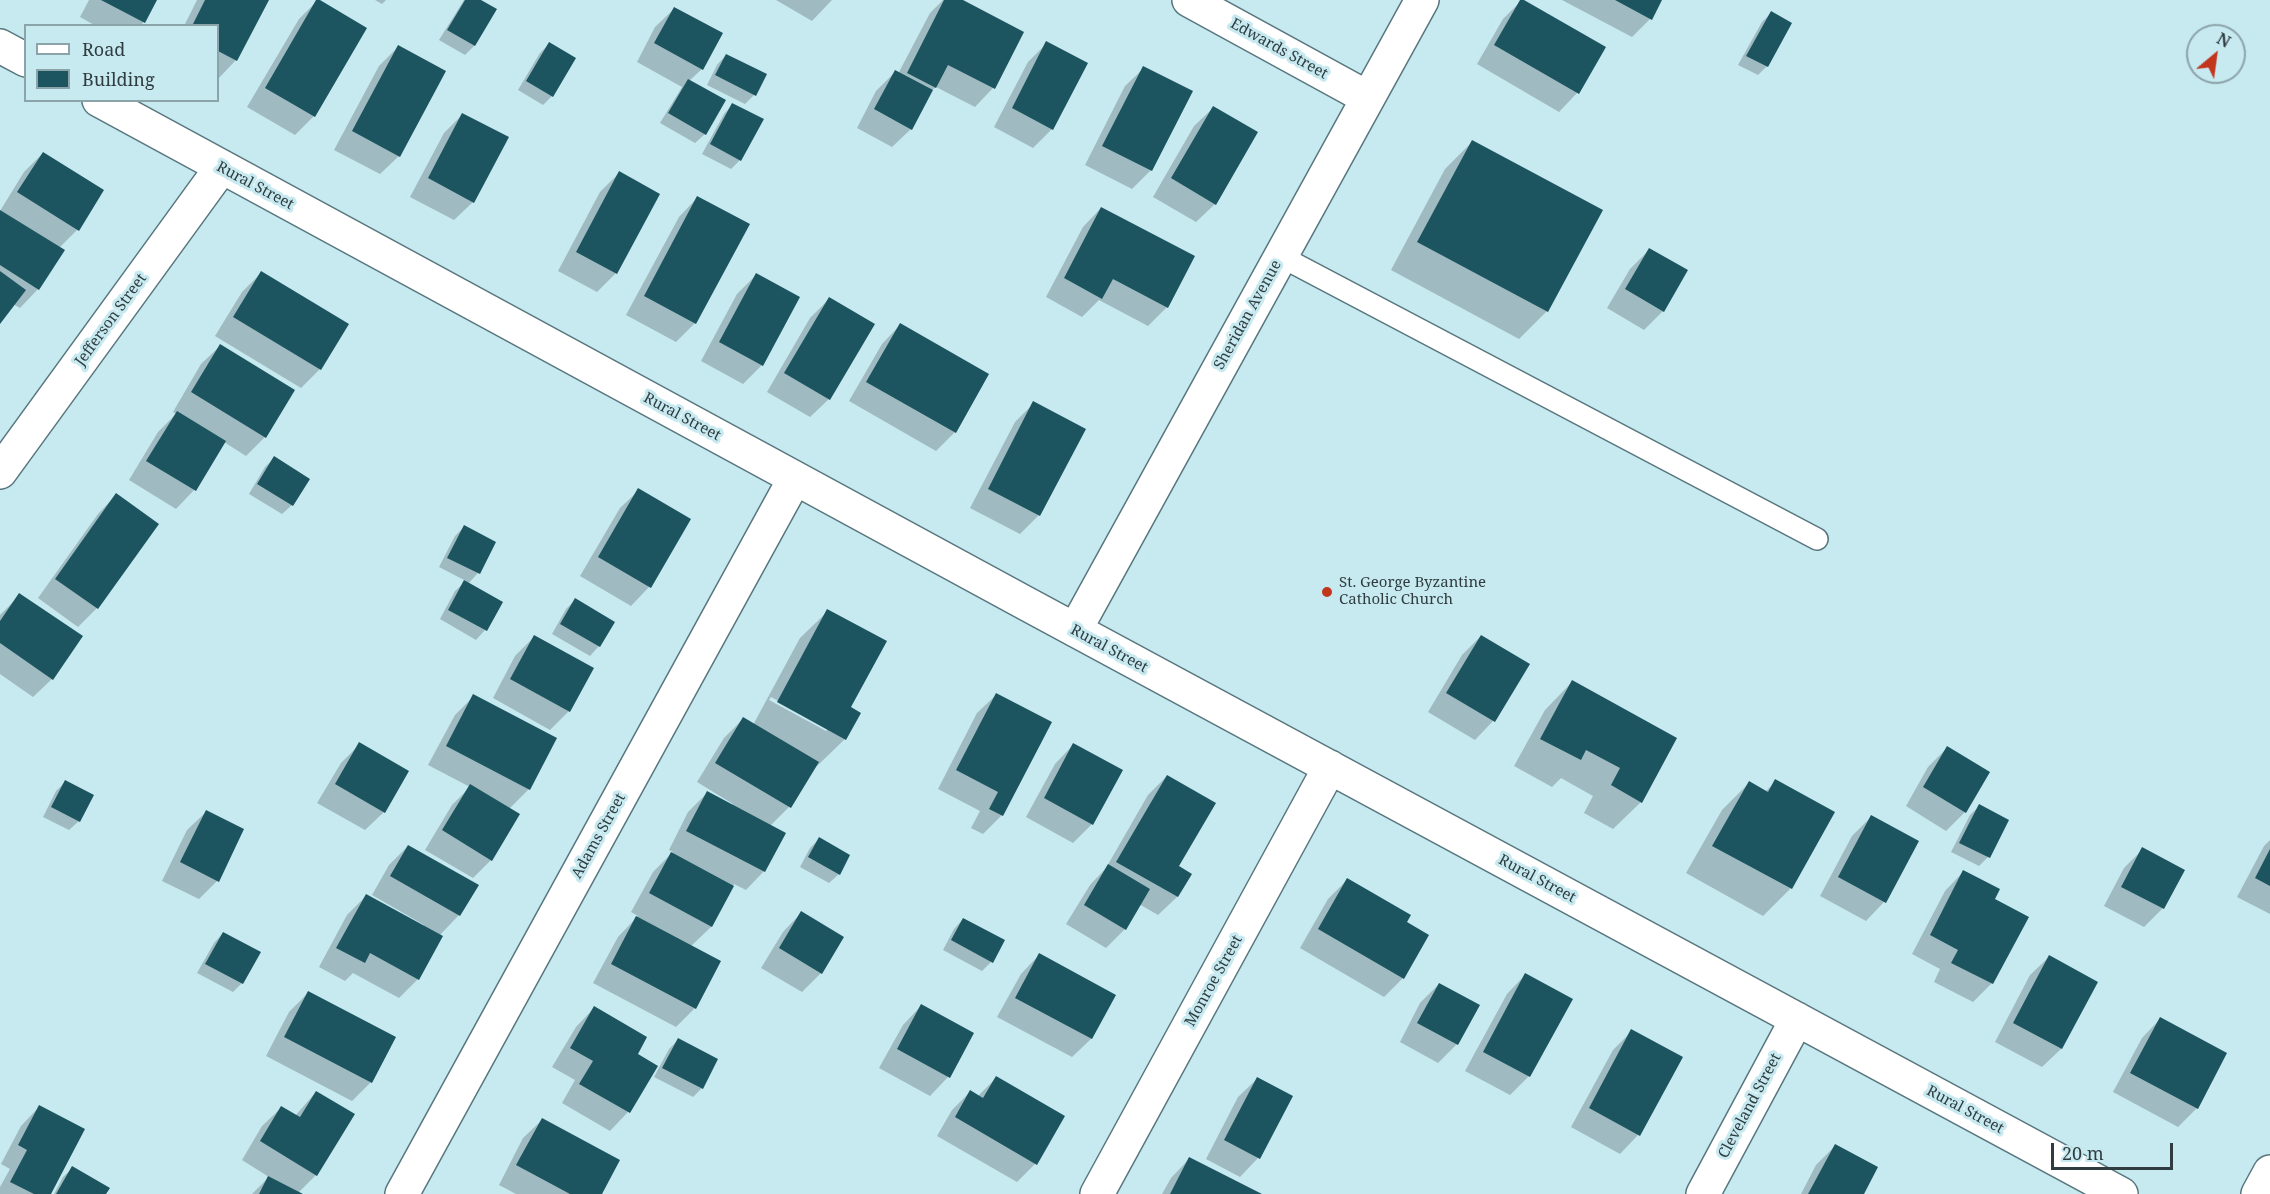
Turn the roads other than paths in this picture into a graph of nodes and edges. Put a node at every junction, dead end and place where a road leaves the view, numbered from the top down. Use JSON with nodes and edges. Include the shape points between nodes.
{"nodes":[{"id":1,"x":1189,"y":0,"type":"edge"},
{"id":2,"x":1422,"y":0,"type":"edge"},
{"id":3,"x":0,"y":46,"type":"edge"},
{"id":4,"x":24,"y":59,"type":"edge"},
{"id":5,"x":1368,"y":98,"type":"junction"},
{"id":6,"x":103,"y":102,"type":"edge"},
{"id":7,"x":221,"y":168,"type":"junction"},
{"id":8,"x":1280,"y":256,"type":"junction"},
{"id":9,"x":0,"y":472,"type":"edge"},
{"id":10,"x":795,"y":478,"type":"junction"},
{"id":11,"x":1817,"y":538,"type":"dead end"},
{"id":12,"x":1075,"y":630,"type":"junction"},
{"id":13,"x":1330,"y":767,"type":"junction"},
{"id":14,"x":1797,"y":1019,"type":"junction"},
{"id":15,"x":2270,"y":1172,"type":"edge"},
{"id":16,"x":402,"y":1194,"type":"edge"},
{"id":17,"x":1097,"y":1194,"type":"edge"},
{"id":18,"x":1703,"y":1194,"type":"edge"},
{"id":19,"x":2121,"y":1194,"type":"edge"},
{"id":20,"x":2258,"y":1194,"type":"edge"}],
"edges":[{"from":1,"to":5,"type":"street","name":"Edwards Street"},
{"from":2,"to":5,"type":"street","name":"Sheridan Avenue"},
{"from":3,"to":4,"type":"street"},
{"from":5,"to":8,"type":"street","name":"Sheridan Avenue"},
{"from":6,"to":7,"type":"street","name":"Rural Street"},
{"from":7,"to":9,"type":"street","name":"Jefferson Street"},
{"from":7,"to":10,"type":"street","name":"Rural Street"},
{"from":8,"to":11,"type":"lane"},
{"from":8,"to":12,"type":"street","name":"Sheridan Avenue"},
{"from":10,"to":12,"type":"street","name":"Rural Street"},
{"from":10,"to":16,"type":"street","name":"Adams Street"},
{"from":12,"to":13,"type":"street","name":"Rural Street"},
{"from":13,"to":14,"type":"street","name":"Rural Street"},
{"from":13,"to":17,"type":"street","name":"Monroe Street"},
{"from":14,"to":18,"type":"street","name":"Cleveland Street"},
{"from":14,"to":19,"type":"street","name":"Rural Street"},
{"from":15,"to":20,"type":"street"}]}
